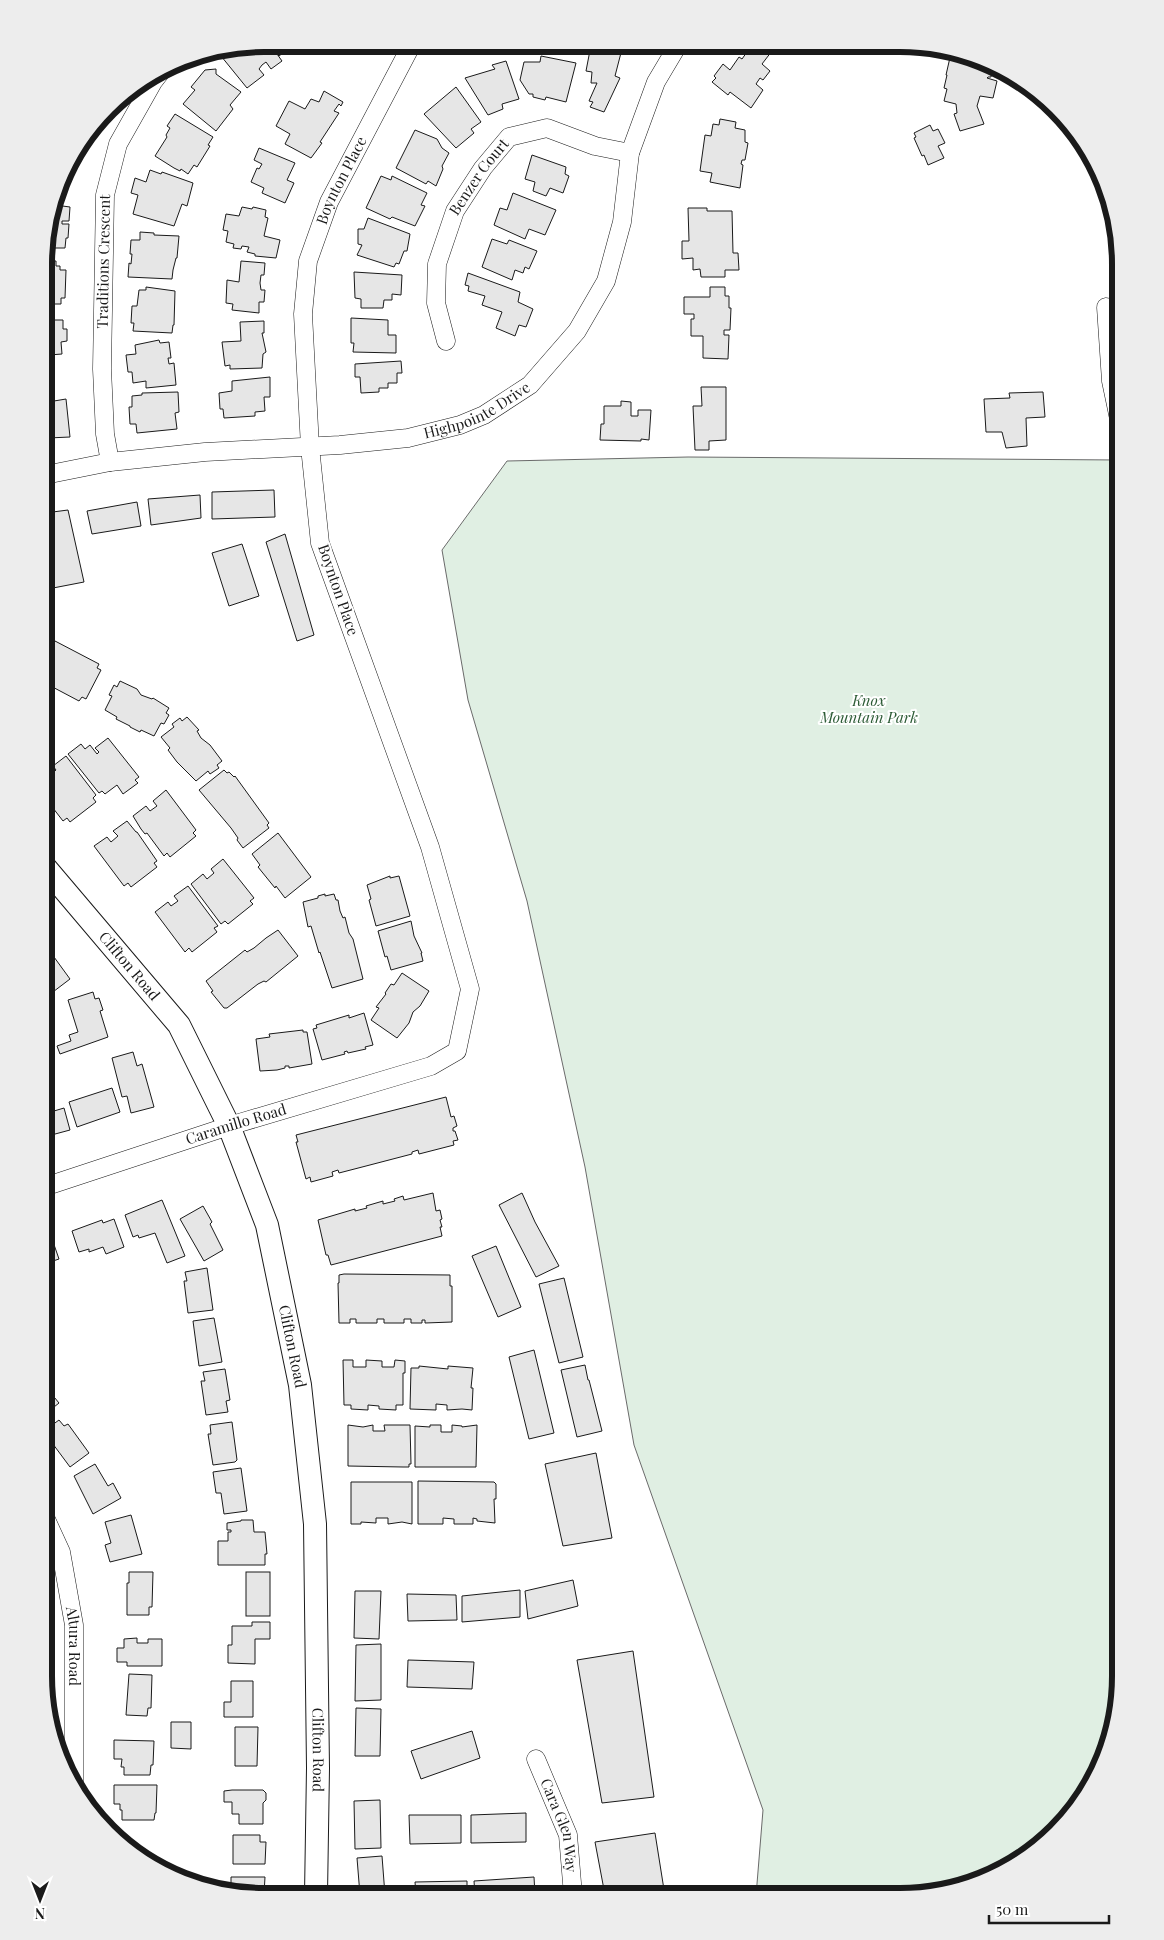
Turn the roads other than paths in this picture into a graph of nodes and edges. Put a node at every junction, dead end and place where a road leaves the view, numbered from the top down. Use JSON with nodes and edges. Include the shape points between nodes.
{"nodes":[{"id":1,"x":408,"y":52,"type":"edge"},
{"id":2,"x":674,"y":52,"type":"edge"},
{"id":3,"x":151,"y":85,"type":"edge"},
{"id":4,"x":630,"y":153,"type":"junction"},
{"id":5,"x":1106,"y":307,"type":"dead end"},
{"id":6,"x":446,"y":341,"type":"dead end"},
{"id":7,"x":1112,"y":386,"type":"edge"},
{"id":8,"x":310,"y":447,"type":"junction"},
{"id":9,"x":110,"y":462,"type":"junction"},
{"id":10,"x":52,"y":474,"type":"edge"},
{"id":11,"x":52,"y":875,"type":"edge"},
{"id":12,"x":431,"y":1066,"type":"joint"},
{"id":13,"x":229,"y":1126,"type":"junction"},
{"id":14,"x":52,"y":1184,"type":"edge"},
{"id":15,"x":52,"y":1532,"type":"edge"},
{"id":16,"x":536,"y":1759,"type":"dead end"},
{"id":17,"x":74,"y":1769,"type":"edge"},
{"id":18,"x":316,"y":1888,"type":"edge"},
{"id":19,"x":572,"y":1888,"type":"edge"}],
"edges":[{"from":1,"to":8,"type":"street","name":"Boynton Place","via":[[329,202],[308,261],[303,314]]},
{"from":2,"to":4,"type":"street","name":"Highpointe Drive","via":[[656,82]]},
{"from":3,"to":9,"type":"street","name":"Traditions Crescent","via":[[118,144],[105,195],[102,369],[105,434]]},
{"from":4,"to":6,"type":"street","name":"Benzer Court","via":[[595,146],[547,128],[509,137],[483,168],[455,211],[437,264],[436,303]]},
{"from":4,"to":8,"type":"street","name":"Highpointe Drive","via":[[622,222],[606,281],[577,332],[530,385],[484,415],[460,425],[408,438]]},
{"from":5,"to":7,"type":"street"},
{"from":8,"to":9,"type":"street","name":"Highpointe Drive","via":[[204,452]]},
{"from":8,"to":12,"type":"street","name":"Boynton Place","via":[[320,543],[430,847],[470,989],[457,1051]]},
{"from":9,"to":10,"type":"street","name":"Highpointe Drive"},
{"from":11,"to":13,"type":"main road","name":"Clifton Road","via":[[179,1025]]},
{"from":12,"to":13,"type":"street","name":"Caramillo Road"},
{"from":13,"to":14,"type":"street","name":"Caramillo Road"},
{"from":13,"to":18,"type":"main road","name":"Clifton Road","via":[[267,1225],[300,1385],[315,1524]]},
{"from":15,"to":17,"type":"street","name":"Altura Road","via":[[61,1552],[74,1625]]},
{"from":16,"to":19,"type":"street","name":"Cara Glen Way","via":[[568,1835]]}]}
